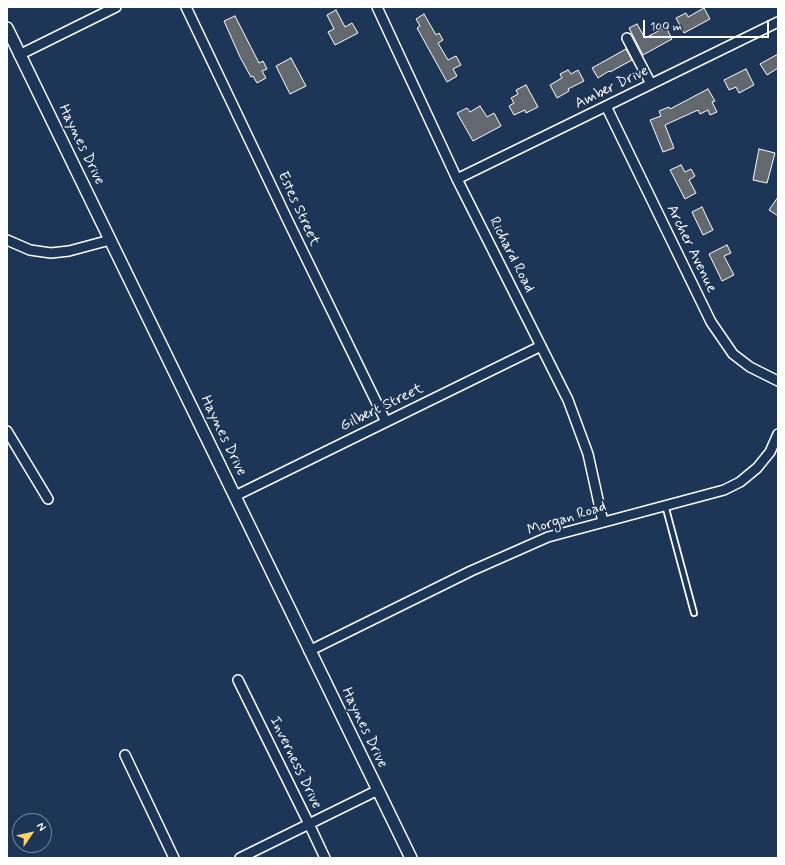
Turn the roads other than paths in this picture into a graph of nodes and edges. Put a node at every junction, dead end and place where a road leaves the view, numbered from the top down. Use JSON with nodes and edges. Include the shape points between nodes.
{"nodes":[{"id":1,"x":116,"y":7,"type":"edge"},
{"id":2,"x":186,"y":7,"type":"edge"},
{"id":3,"x":377,"y":7,"type":"edge"},
{"id":4,"x":778,"y":22,"type":"edge"},
{"id":5,"x":7,"y":28,"type":"edge"},
{"id":6,"x":627,"y":38,"type":"dead end"},
{"id":7,"x":19,"y":54,"type":"junction"},
{"id":8,"x":651,"y":84,"type":"junction"},
{"id":9,"x":606,"y":106,"type":"junction"},
{"id":10,"x":458,"y":179,"type":"junction"},
{"id":11,"x":7,"y":240,"type":"edge"},
{"id":12,"x":110,"y":240,"type":"junction"},
{"id":13,"x":541,"y":346,"type":"junction"},
{"id":14,"x":778,"y":381,"type":"edge"},
{"id":15,"x":386,"y":422,"type":"junction"},
{"id":16,"x":7,"y":431,"type":"edge"},
{"id":17,"x":778,"y":434,"type":"edge"},
{"id":18,"x":235,"y":496,"type":"junction"},
{"id":19,"x":48,"y":499,"type":"dead end"},
{"id":20,"x":665,"y":505,"type":"junction"},
{"id":21,"x":603,"y":522,"type":"junction"},
{"id":22,"x":694,"y":613,"type":"dead end"},
{"id":23,"x":310,"y":651,"type":"junction"},
{"id":24,"x":238,"y":680,"type":"dead end"},
{"id":25,"x":125,"y":755,"type":"dead end"},
{"id":26,"x":378,"y":790,"type":"junction"},
{"id":27,"x":310,"y":824,"type":"junction"},
{"id":28,"x":174,"y":858,"type":"edge"},
{"id":29,"x":240,"y":858,"type":"edge"},
{"id":30,"x":325,"y":858,"type":"edge"},
{"id":31,"x":411,"y":858,"type":"edge"}],
"edges":[{"from":1,"to":7,"type":"street"},
{"from":2,"to":15,"type":"street","name":"Estes Street"},
{"from":3,"to":10,"type":"street","name":"Richard Road"},
{"from":4,"to":8,"type":"street","name":"Amber Drive"},
{"from":5,"to":7,"type":"street","name":"Haynes Drive"},
{"from":6,"to":8,"type":"street"},
{"from":7,"to":12,"type":"street","name":"Haynes Drive"},
{"from":8,"to":9,"type":"street","name":"Amber Drive"},
{"from":9,"to":10,"type":"street","name":"Amber Drive"},
{"from":9,"to":14,"type":"street","name":"Archer Avenue","via":[[723,341],[750,367]]},
{"from":10,"to":13,"type":"street","name":"Richard Road"},
{"from":11,"to":12,"type":"street","via":[[30,250],[51,253]]},
{"from":12,"to":18,"type":"street","name":"Haynes Drive"},
{"from":13,"to":15,"type":"street","name":"Gilbert Street"},
{"from":13,"to":21,"type":"street","name":"Richard Road","via":[[578,425],[588,454]]},
{"from":15,"to":18,"type":"street","name":"Gilbert Street"},
{"from":16,"to":19,"type":"street"},
{"from":17,"to":20,"type":"street","name":"Morgan Road","via":[[770,452],[757,468],[740,482],[724,490]]},
{"from":18,"to":23,"type":"street","name":"Haynes Drive"},
{"from":20,"to":21,"type":"street","name":"Morgan Road"},
{"from":20,"to":22,"type":"lane"},
{"from":21,"to":23,"type":"street","name":"Morgan Road","via":[[534,543],[471,571]]},
{"from":23,"to":26,"type":"street","name":"Haynes Drive"},
{"from":24,"to":27,"type":"street","name":"Inverness Drive"},
{"from":25,"to":28,"type":"street"},
{"from":26,"to":27,"type":"street"},
{"from":26,"to":31,"type":"street","name":"Haynes Drive"},
{"from":27,"to":29,"type":"street"},
{"from":27,"to":30,"type":"street","name":"Inverness Drive"}]}
